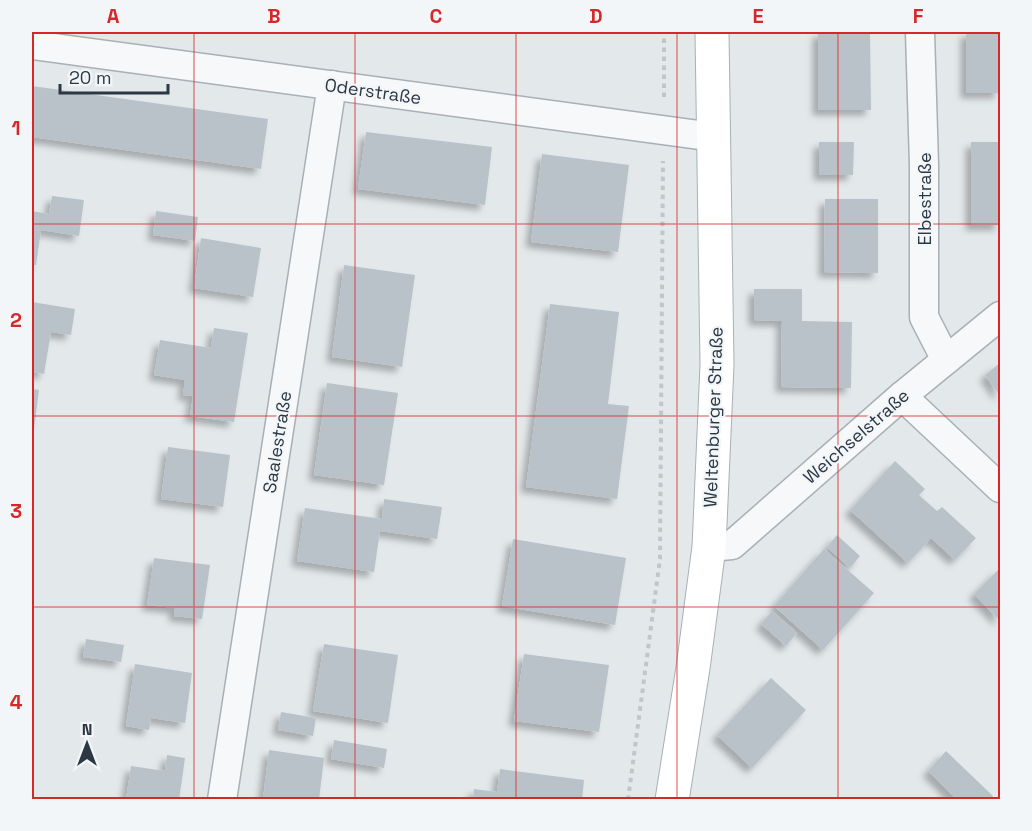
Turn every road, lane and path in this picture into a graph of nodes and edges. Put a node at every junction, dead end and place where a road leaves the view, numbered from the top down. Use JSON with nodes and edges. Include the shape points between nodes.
{"nodes":[{"id":1,"x":664,"y":32,"type":"edge"},
{"id":2,"x":712,"y":32,"type":"edge"},
{"id":3,"x":920,"y":32,"type":"edge"},
{"id":4,"x":32,"y":45,"type":"edge"},
{"id":5,"x":332,"y":86,"type":"junction"},
{"id":6,"x":663,"y":130,"type":"junction"},
{"id":7,"x":714,"y":137,"type":"junction"},
{"id":8,"x":1000,"y":316,"type":"edge"},
{"id":9,"x":946,"y":360,"type":"junction"},
{"id":10,"x":902,"y":396,"type":"junction"},
{"id":11,"x":1000,"y":488,"type":"edge"},
{"id":12,"x":709,"y":547,"type":"junction"},
{"id":13,"x":222,"y":800,"type":"edge"},
{"id":14,"x":628,"y":800,"type":"edge"},
{"id":15,"x":672,"y":800,"type":"edge"}],
"edges":[{"from":1,"to":6,"type":"path"},
{"from":2,"to":7,"type":"main road","name":"Weltenburger Straße"},
{"from":3,"to":9,"type":"street","name":"Elbestraße","via":[[924,317]]},
{"from":4,"to":5,"type":"street","name":"Oderstraße"},
{"from":5,"to":6,"type":"street","name":"Oderstraße"},
{"from":5,"to":13,"type":"street","name":"Saalestraße"},
{"from":6,"to":7,"type":"street","name":"Oderstraße"},
{"from":6,"to":14,"type":"path","via":[[660,559]]},
{"from":7,"to":12,"type":"main road","name":"Weltenburger Straße","via":[[717,365]]},
{"from":8,"to":9,"type":"street","name":"Weichselstraße"},
{"from":9,"to":10,"type":"street","name":"Weichselstraße"},
{"from":10,"to":11,"type":"street"},
{"from":10,"to":12,"type":"street","name":"Weichselstraße","via":[[732,545]]},
{"from":12,"to":15,"type":"main road","name":"Weltenburger Straße"}]}
